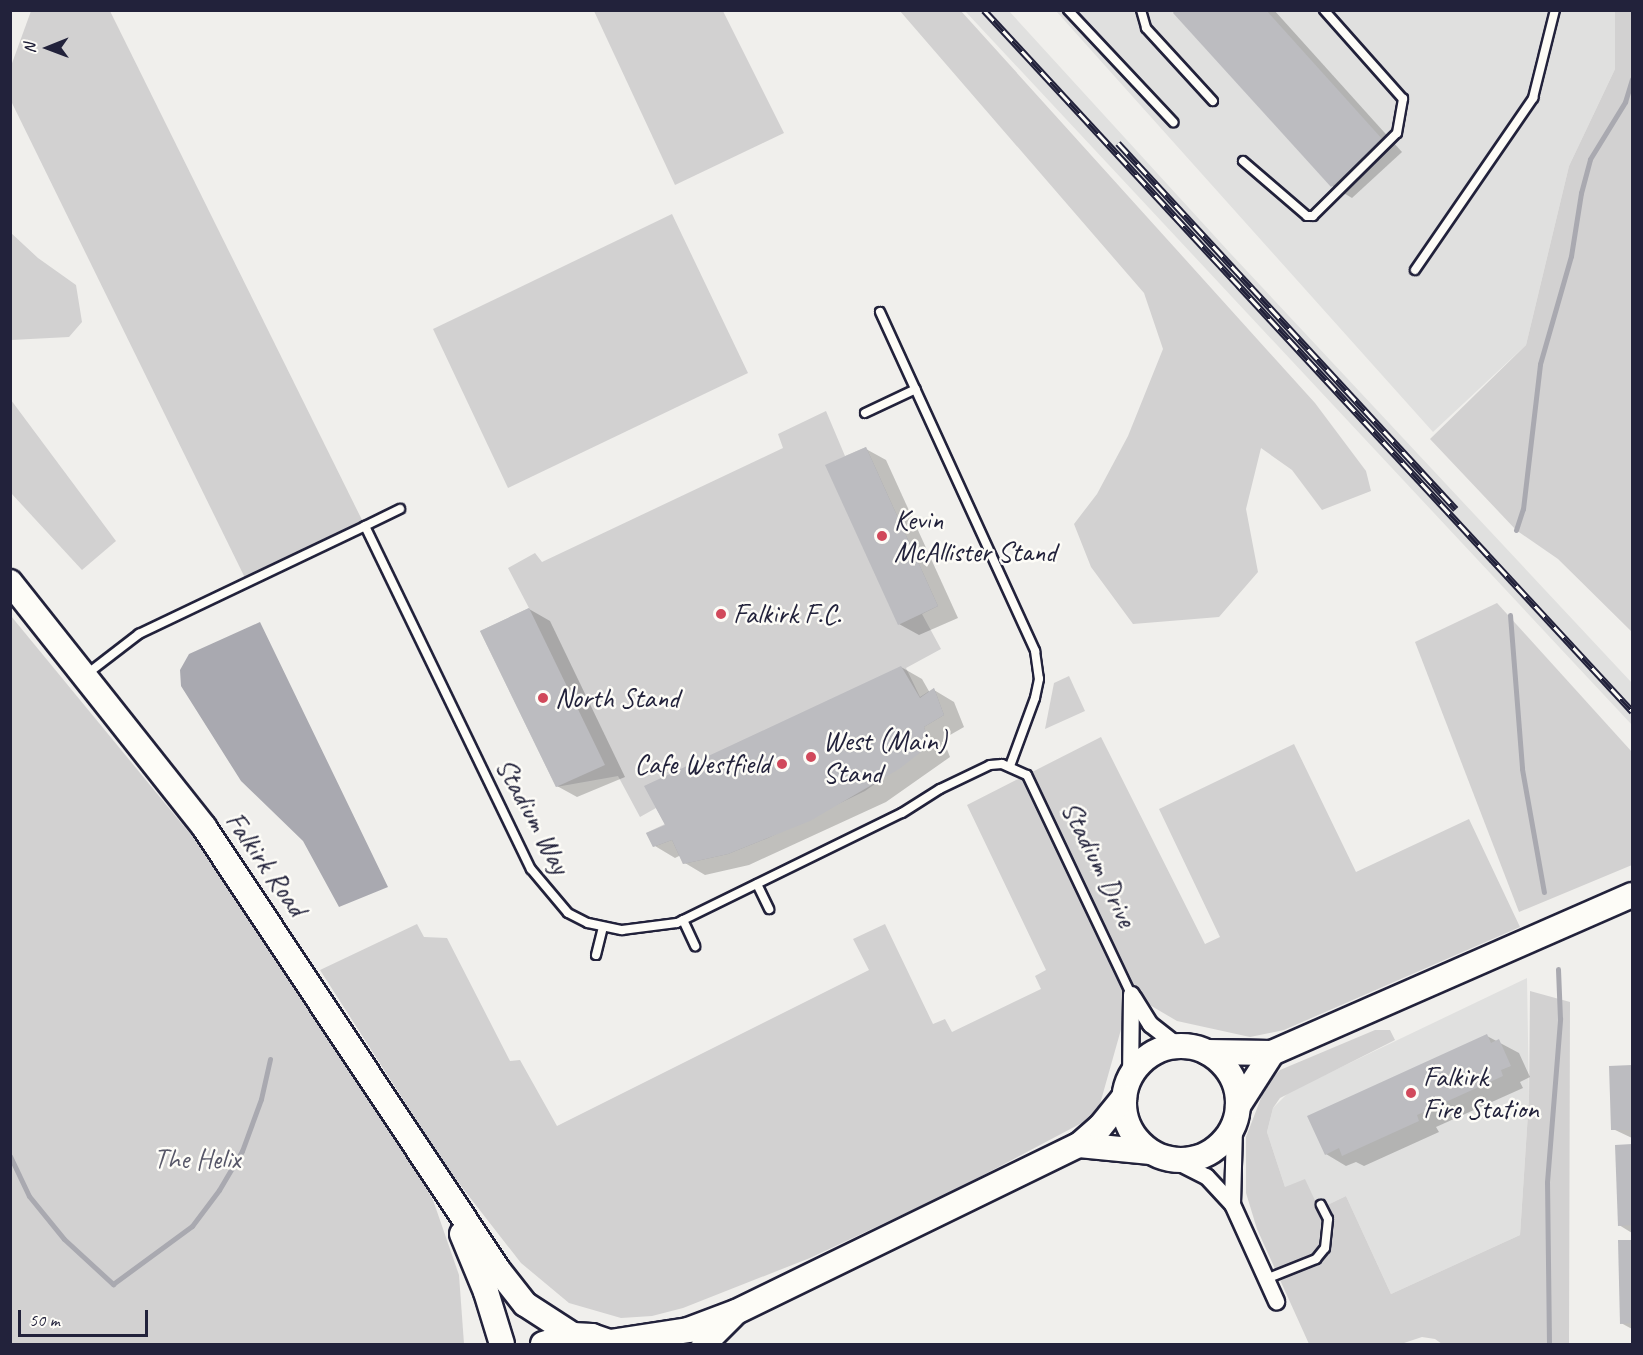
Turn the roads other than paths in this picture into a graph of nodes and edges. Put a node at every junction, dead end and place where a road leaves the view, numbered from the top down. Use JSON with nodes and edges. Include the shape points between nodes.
{"nodes":[{"id":1,"x":1068,"y":10,"type":"edge"},
{"id":2,"x":1141,"y":10,"type":"edge"},
{"id":3,"x":1324,"y":10,"type":"edge"},
{"id":4,"x":1555,"y":10,"type":"edge"},
{"id":5,"x":1213,"y":101,"type":"dead end"},
{"id":6,"x":1173,"y":122,"type":"dead end"},
{"id":7,"x":1243,"y":161,"type":"dead end"},
{"id":8,"x":1415,"y":270,"type":"dead end"},
{"id":9,"x":880,"y":312,"type":"dead end"},
{"id":10,"x":916,"y":389,"type":"junction"},
{"id":11,"x":865,"y":413,"type":"dead end"},
{"id":12,"x":400,"y":509,"type":"dead end"},
{"id":13,"x":365,"y":526,"type":"junction"},
{"id":14,"x":10,"y":582,"type":"edge"},
{"id":15,"x":87,"y":674,"type":"junction"},
{"id":16,"x":1010,"y":766,"type":"junction"},
{"id":17,"x":757,"y":884,"type":"junction"},
{"id":18,"x":1632,"y":895,"type":"edge"},
{"id":19,"x":769,"y":909,"type":"dead end"},
{"id":20,"x":683,"y":920,"type":"junction"},
{"id":21,"x":603,"y":927,"type":"junction"},
{"id":22,"x":695,"y":946,"type":"dead end"},
{"id":23,"x":596,"y":956,"type":"dead end"},
{"id":24,"x":1131,"y":994,"type":"junction"},
{"id":25,"x":1178,"y":1046,"type":"junction"},
{"id":26,"x":1207,"y":1052,"type":"junction"},
{"id":27,"x":1272,"y":1053,"type":"junction"},
{"id":28,"x":1127,"y":1087,"type":"junction"},
{"id":29,"x":1236,"y":1116,"type":"junction"},
{"id":30,"x":1079,"y":1144,"type":"junction"},
{"id":31,"x":1151,"y":1152,"type":"junction"},
{"id":32,"x":1174,"y":1160,"type":"junction"},
{"id":33,"x":448,"y":1196,"type":"junction"},
{"id":34,"x":1232,"y":1204,"type":"junction"},
{"id":35,"x":1321,"y":1205,"type":"dead end"},
{"id":36,"x":1266,"y":1279,"type":"junction"},
{"id":37,"x":1276,"y":1301,"type":"dead end"},
{"id":38,"x":736,"y":1312,"type":"junction"},
{"id":39,"x":573,"y":1335,"type":"junction"},
{"id":40,"x":612,"y":1343,"type":"edge"},
{"id":41,"x":502,"y":1344,"type":"edge"},
{"id":42,"x":543,"y":1344,"type":"edge"},
{"id":43,"x":704,"y":1344,"type":"edge"}],
"edges":[{"from":1,"to":6,"type":"lane"},
{"from":2,"to":5,"type":"lane","via":[[1146,28]]},
{"from":3,"to":7,"type":"lane","via":[[1403,99],[1397,134],[1313,216],[1308,216]]},
{"from":4,"to":8,"type":"lane","via":[[1533,98]]},
{"from":9,"to":10,"type":"lane"},
{"from":10,"to":11,"type":"lane"},
{"from":10,"to":16,"type":"lane","via":[[1035,651],[1039,679],[1035,698]]},
{"from":12,"to":13,"type":"lane"},
{"from":13,"to":15,"type":"lane","via":[[140,634]]},
{"from":13,"to":21,"type":"lane","name":"Stadium Way","via":[[531,869],[568,913]]},
{"from":14,"to":15,"type":"main road","name":"Falkirk Road"},
{"from":15,"to":33,"type":"main road","name":"Falkirk Road","via":[[211,836],[307,976]]},
{"from":16,"to":17,"type":"lane","name":"Stadium Way","via":[[990,765]]},
{"from":16,"to":24,"type":"lane","name":"Stadium Drive","via":[[1027,775]]},
{"from":17,"to":19,"type":"lane"},
{"from":17,"to":20,"type":"lane","name":"Stadium Way"},
{"from":18,"to":27,"type":"main road"},
{"from":20,"to":21,"type":"lane","name":"Stadium Way","via":[[642,930]]},
{"from":20,"to":22,"type":"lane"},
{"from":21,"to":23,"type":"lane"},
{"from":24,"to":25,"type":"street","name":"Stadium Drive","via":[[1150,1024]]},
{"from":24,"to":28,"type":"street","name":"Stadium Drive"},
{"from":25,"to":26,"type":"main road"},
{"from":25,"to":28,"type":"main road","via":[[1150,1056]]},
{"from":26,"to":27,"type":"main road"},
{"from":26,"to":29,"type":"main road","via":[[1231,1075]]},
{"from":27,"to":29,"type":"main road"},
{"from":28,"to":30,"type":"main road","via":[[1100,1127]]},
{"from":28,"to":31,"type":"main road","via":[[1130,1128]]},
{"from":29,"to":32,"type":"main road","via":[[1224,1141],[1210,1153]]},
{"from":29,"to":34,"type":"street"},
{"from":30,"to":31,"type":"main road"},
{"from":30,"to":38,"type":"main road"},
{"from":31,"to":32,"type":"main road"},
{"from":32,"to":34,"type":"street","via":[[1206,1176]]},
{"from":33,"to":39,"type":"main road","name":"Falkirk Road","via":[[525,1304]]},
{"from":33,"to":41,"type":"main road","name":"Falkirk Road"},
{"from":34,"to":36,"type":"street"},
{"from":35,"to":36,"type":"lane","via":[[1328,1219],[1325,1248],[1316,1259]]},
{"from":36,"to":37,"type":"street"},
{"from":38,"to":40,"type":"main road","via":[[688,1330]]},
{"from":38,"to":43,"type":"main road"},
{"from":39,"to":40,"type":"main road"},
{"from":39,"to":42,"type":"main road"}]}
